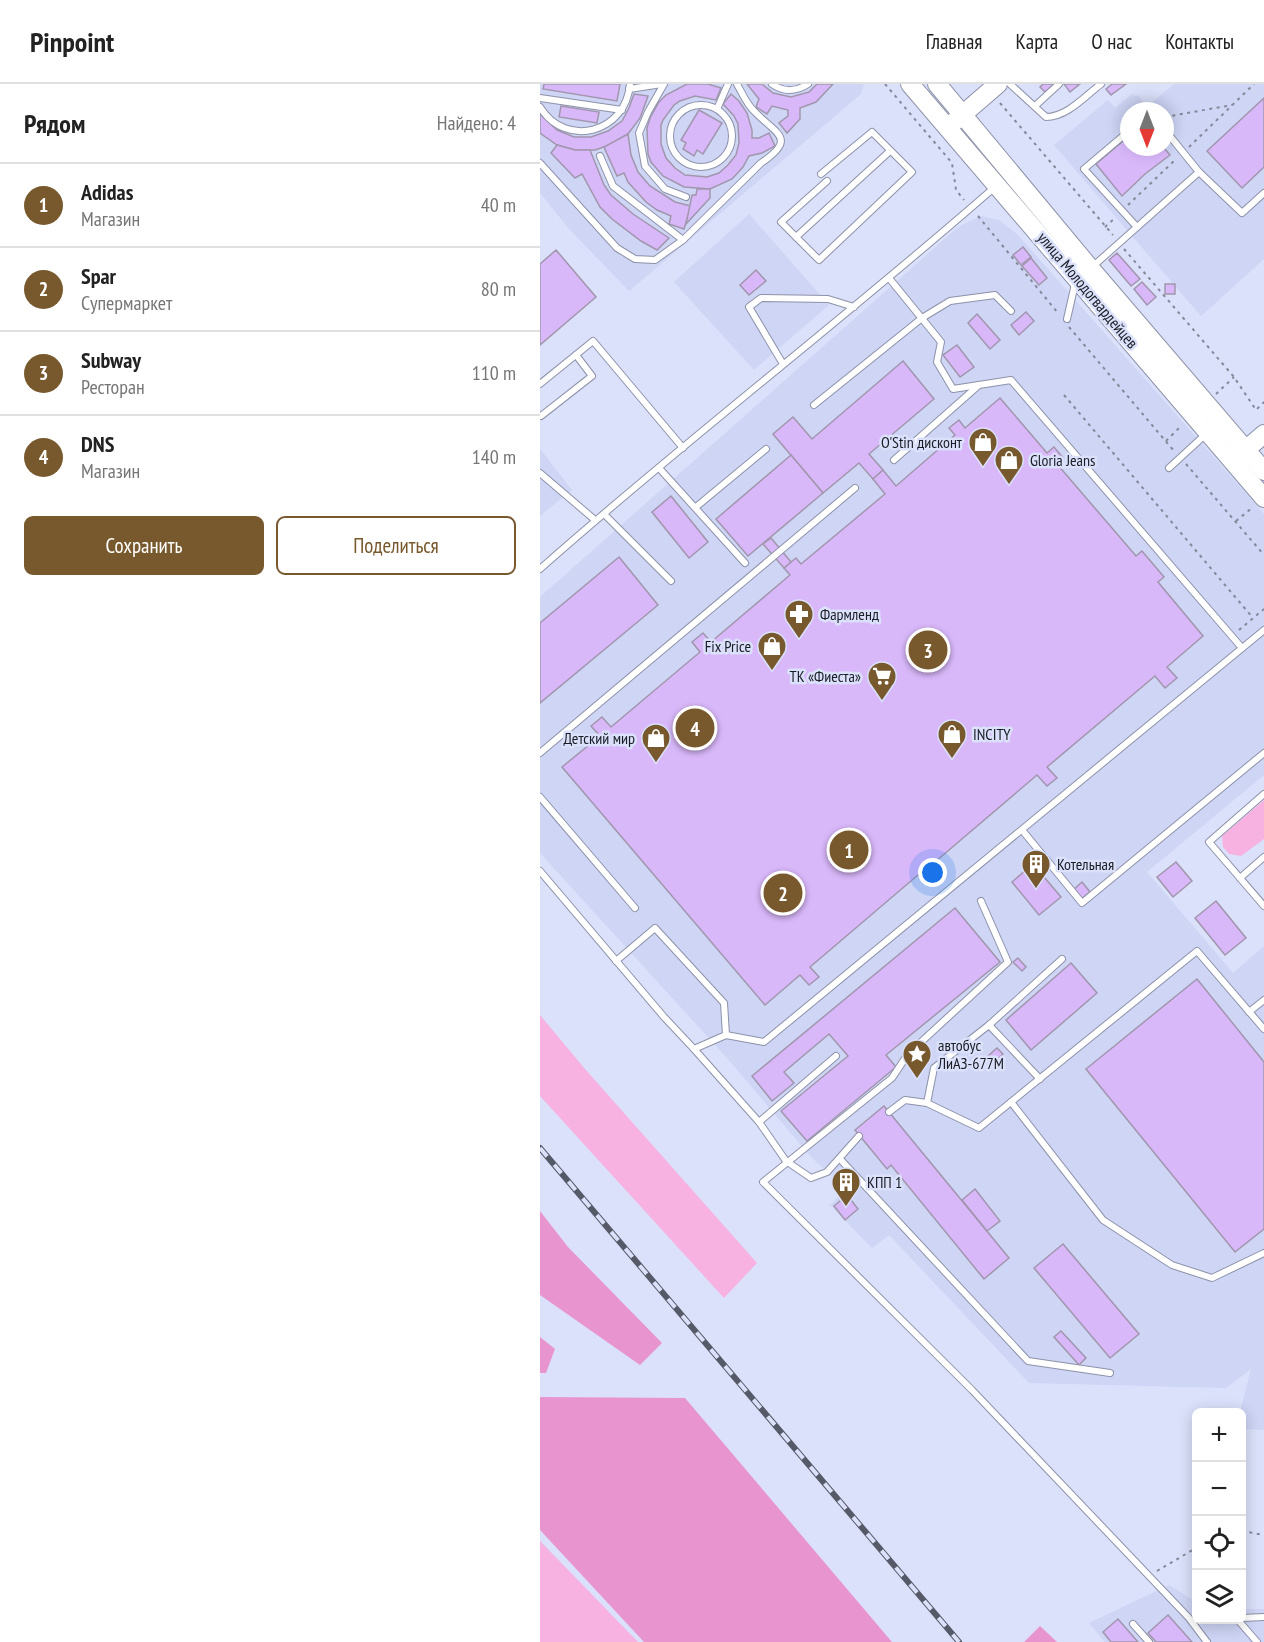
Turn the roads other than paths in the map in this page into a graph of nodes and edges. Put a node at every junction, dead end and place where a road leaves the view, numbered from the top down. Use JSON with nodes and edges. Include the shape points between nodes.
{"nodes":[{"id":1,"x":663,"y":84,"type":"edge"},
{"id":2,"x":728,"y":84,"type":"edge"},
{"id":3,"x":737,"y":84,"type":"edge"},
{"id":4,"x":772,"y":84,"type":"edge"},
{"id":5,"x":808,"y":84,"type":"edge"},
{"id":6,"x":910,"y":84,"type":"edge"},
{"id":7,"x":937,"y":84,"type":"edge"},
{"id":8,"x":998,"y":84,"type":"edge"},
{"id":9,"x":1010,"y":84,"type":"edge"},
{"id":10,"x":1059,"y":84,"type":"edge"},
{"id":11,"x":1101,"y":84,"type":"edge"},
{"id":12,"x":630,"y":87,"type":"edge"},
{"id":13,"x":540,"y":98,"type":"edge"},
{"id":14,"x":1035,"y":106,"type":"junction"},
{"id":15,"x":540,"y":107,"type":"edge"},
{"id":16,"x":717,"y":109,"type":"junction"},
{"id":17,"x":622,"y":110,"type":"junction"},
{"id":18,"x":963,"y":115,"type":"junction"},
{"id":19,"x":947,"y":129,"type":"junction"},
{"id":20,"x":1120,"y":139,"type":"edge"},
{"id":21,"x":1174,"y":141,"type":"edge"},
{"id":22,"x":890,"y":151,"type":"junction"},
{"id":23,"x":600,"y":156,"type":"dead end"},
{"id":24,"x":540,"y":163,"type":"edge"},
{"id":25,"x":1199,"y":171,"type":"junction"},
{"id":26,"x":821,"y":174,"type":"dead end"},
{"id":27,"x":827,"y":181,"type":"dead end"},
{"id":28,"x":997,"y":185,"type":"junction"},
{"id":29,"x":1264,"y":192,"type":"edge"},
{"id":30,"x":686,"y":197,"type":"dead end"},
{"id":31,"x":1137,"y":228,"type":"junction"},
{"id":32,"x":796,"y":237,"type":"junction"},
{"id":33,"x":683,"y":240,"type":"junction"},
{"id":34,"x":1084,"y":273,"type":"junction"},
{"id":35,"x":889,"y":278,"type":"junction"},
{"id":36,"x":854,"y":307,"type":"junction"},
{"id":37,"x":1011,"y":311,"type":"dead end"},
{"id":38,"x":922,"y":318,"type":"junction"},
{"id":39,"x":1067,"y":319,"type":"dead end"},
{"id":40,"x":576,"y":355,"type":"junction"},
{"id":41,"x":783,"y":364,"type":"junction"},
{"id":42,"x":540,"y":384,"type":"edge"},
{"id":43,"x":979,"y":385,"type":"junction"},
{"id":44,"x":814,"y":405,"type":"dead end"},
{"id":45,"x":541,"y":416,"type":"edge"},
{"id":46,"x":1208,"y":432,"type":"junction"},
{"id":47,"x":1264,"y":434,"type":"edge"},
{"id":48,"x":683,"y":448,"type":"junction"},
{"id":49,"x":766,"y":449,"type":"dead end"},
{"id":50,"x":1239,"y":456,"type":"junction"},
{"id":51,"x":894,"y":460,"type":"dead end"},
{"id":52,"x":659,"y":468,"type":"junction"},
{"id":53,"x":1169,"y":468,"type":"dead end"},
{"id":54,"x":1264,"y":471,"type":"edge"},
{"id":55,"x":540,"y":472,"type":"edge"},
{"id":56,"x":855,"y":488,"type":"dead end"},
{"id":57,"x":1261,"y":501,"type":"edge"},
{"id":58,"x":696,"y":507,"type":"junction"},
{"id":59,"x":604,"y":514,"type":"junction"},
{"id":60,"x":595,"y":520,"type":"junction"},
{"id":61,"x":745,"y":563,"type":"dead end"},
{"id":62,"x":540,"y":569,"type":"edge"},
{"id":63,"x":671,"y":581,"type":"dead end"},
{"id":64,"x":1264,"y":630,"type":"edge"},
{"id":65,"x":1242,"y":648,"type":"junction"},
{"id":66,"x":540,"y":753,"type":"edge"},
{"id":67,"x":1264,"y":753,"type":"edge"},
{"id":68,"x":1264,"y":794,"type":"edge"},
{"id":69,"x":540,"y":797,"type":"edge"},
{"id":70,"x":1022,"y":830,"type":"junction"},
{"id":71,"x":1264,"y":857,"type":"edge"},
{"id":72,"x":540,"y":871,"type":"edge"},
{"id":73,"x":1240,"y":878,"type":"junction"},
{"id":74,"x":981,"y":901,"type":"dead end"},
{"id":75,"x":1264,"y":906,"type":"edge"},
{"id":76,"x":635,"y":908,"type":"dead end"},
{"id":77,"x":1062,"y":959,"type":"dead end"},
{"id":78,"x":616,"y":961,"type":"junction"},
{"id":79,"x":1264,"y":1000,"type":"edge"},
{"id":80,"x":1249,"y":1012,"type":"junction"},
{"id":81,"x":989,"y":1025,"type":"junction"},
{"id":82,"x":1264,"y":1029,"type":"edge"},
{"id":83,"x":726,"y":1035,"type":"junction"},
{"id":84,"x":694,"y":1049,"type":"junction"},
{"id":85,"x":836,"y":1056,"type":"dead end"},
{"id":86,"x":1040,"y":1079,"type":"junction"},
{"id":87,"x":1011,"y":1102,"type":"junction"},
{"id":88,"x":927,"y":1103,"type":"junction"},
{"id":89,"x":889,"y":1112,"type":"dead end"},
{"id":90,"x":759,"y":1122,"type":"junction"},
{"id":91,"x":860,"y":1136,"type":"dead end"},
{"id":92,"x":840,"y":1160,"type":"junction"},
{"id":93,"x":786,"y":1161,"type":"junction"},
{"id":94,"x":1264,"y":1252,"type":"edge"},
{"id":95,"x":1110,"y":1373,"type":"dead end"},
{"id":96,"x":1264,"y":1617,"type":"edge"},
{"id":97,"x":1189,"y":1618,"type":"joint"},
{"id":98,"x":1246,"y":1618,"type":"edge"},
{"id":99,"x":1133,"y":1624,"type":"dead end"},
{"id":100,"x":1244,"y":1624,"type":"edge"},
{"id":101,"x":1149,"y":1642,"type":"edge"},
{"id":102,"x":1207,"y":1642,"type":"edge"},
{"id":103,"x":1257,"y":1642,"type":"edge"}],
"edges":[{"from":1,"to":12,"type":"lane"},
{"from":1,"to":30,"type":"lane","via":[[639,133],[645,166],[665,189]]},
{"from":2,"to":16,"type":"lane"},
{"from":3,"to":33,"type":"lane","via":[[753,111],[777,131],[780,146]]},
{"from":4,"to":5,"type":"lane","via":[[796,90]]},
{"from":6,"to":19,"type":"main road","name":"улица Молодогвардейцев"},
{"from":7,"to":18,"type":"main road","name":"улица Молодогвардейцев"},
{"from":8,"to":18,"type":"main road"},
{"from":9,"to":14,"type":"lane"},
{"from":10,"to":14,"type":"lane"},
{"from":11,"to":14,"type":"lane","via":[[1056,117],[1046,117]]},
{"from":12,"to":17,"type":"lane"},
{"from":13,"to":17,"type":"lane"},
{"from":15,"to":17,"type":"lane","via":[[558,125],[576,131],[605,126]]},
{"from":16,"to":16,"type":"lane","via":[[732,130],[729,150],[713,165],[688,165],[678,158],[669,142],[674,118],[696,104]]},
{"from":18,"to":19,"type":"main road"},
{"from":18,"to":34,"type":"main road","name":"улица Молодогвардейцев"},
{"from":19,"to":28,"type":"main road","name":"улица Молодогвардейцев"},
{"from":20,"to":31,"type":"lane","via":[[1084,169]]},
{"from":21,"to":25,"type":"lane"},
{"from":22,"to":26,"type":"lane","via":[[872,132]]},
{"from":22,"to":32,"type":"lane"},
{"from":22,"to":32,"type":"lane","via":[[912,172],[819,260]]},
{"from":23,"to":33,"type":"lane","via":[[613,186]]},
{"from":24,"to":33,"type":"lane","via":[[617,248],[635,259],[655,260]]},
{"from":25,"to":29,"type":"lane","via":[[1242,213]]},
{"from":25,"to":31,"type":"lane"},
{"from":27,"to":32,"type":"lane","via":[[781,222]]},
{"from":28,"to":34,"type":"main road","name":"улица Молодогвардейцев"},
{"from":28,"to":35,"type":"lane"},
{"from":31,"to":34,"type":"lane"},
{"from":34,"to":39,"type":"lane"},
{"from":34,"to":46,"type":"main road","name":"улица Молодогвардейцев"},
{"from":34,"to":50,"type":"main road","name":"улица Молодогвардейцев"},
{"from":35,"to":36,"type":"lane"},
{"from":35,"to":38,"type":"lane"},
{"from":36,"to":41,"type":"lane"},
{"from":36,"to":41,"type":"lane","via":[[828,299],[761,298],[749,307]]},
{"from":37,"to":38,"type":"lane","via":[[995,296],[950,301]]},
{"from":38,"to":43,"type":"lane","via":[[942,342],[937,362],[953,389]]},
{"from":38,"to":44,"type":"lane"},
{"from":40,"to":42,"type":"lane"},
{"from":40,"to":45,"type":"lane","via":[[592,376]]},
{"from":40,"to":48,"type":"lane","via":[[593,341]]},
{"from":41,"to":48,"type":"lane"},
{"from":43,"to":51,"type":"lane"},
{"from":43,"to":65,"type":"lane","via":[[1011,380]]},
{"from":46,"to":50,"type":"main road","name":"улица Молодогвардейцев"},
{"from":46,"to":53,"type":"lane"},
{"from":47,"to":50,"type":"main road"},
{"from":48,"to":52,"type":"lane"},
{"from":49,"to":58,"type":"lane"},
{"from":50,"to":54,"type":"main road","name":"улица Молодогвардейцев"},
{"from":50,"to":57,"type":"main road","name":"улица Молодогвардейцев"},
{"from":52,"to":58,"type":"lane"},
{"from":52,"to":59,"type":"lane"},
{"from":55,"to":60,"type":"lane"},
{"from":56,"to":66,"type":"lane"},
{"from":58,"to":61,"type":"lane"},
{"from":59,"to":60,"type":"lane"},
{"from":59,"to":63,"type":"lane"},
{"from":60,"to":62,"type":"lane"},
{"from":64,"to":65,"type":"lane"},
{"from":65,"to":70,"type":"lane"},
{"from":67,"to":70,"type":"lane","via":[[1082,903]]},
{"from":68,"to":73,"type":"lane","via":[[1209,842]]},
{"from":69,"to":76,"type":"lane"},
{"from":70,"to":83,"type":"lane","via":[[764,1042]]},
{"from":71,"to":73,"type":"lane"},
{"from":72,"to":78,"type":"lane"},
{"from":73,"to":75,"type":"lane"},
{"from":74,"to":93,"type":"lane","via":[[1008,962],[908,1054],[892,1078]]},
{"from":77,"to":81,"type":"lane"},
{"from":78,"to":83,"type":"lane","via":[[655,928],[724,1003]]},
{"from":78,"to":84,"type":"lane"},
{"from":79,"to":80,"type":"lane"},
{"from":80,"to":82,"type":"lane"},
{"from":80,"to":86,"type":"lane","via":[[1197,951]]},
{"from":81,"to":86,"type":"lane"},
{"from":81,"to":88,"type":"lane","via":[[934,1068]]},
{"from":83,"to":84,"type":"lane"},
{"from":84,"to":90,"type":"lane"},
{"from":85,"to":90,"type":"lane"},
{"from":86,"to":87,"type":"lane"},
{"from":87,"to":88,"type":"lane","via":[[979,1128]]},
{"from":87,"to":94,"type":"lane","via":[[1103,1220],[1172,1265],[1212,1278]]},
{"from":88,"to":89,"type":"lane","via":[[904,1100]]},
{"from":90,"to":93,"type":"lane"},
{"from":91,"to":92,"type":"lane"},
{"from":92,"to":93,"type":"lane","via":[[827,1172],[811,1178]]},
{"from":92,"to":95,"type":"lane","via":[[1028,1362]]},
{"from":93,"to":97,"type":"lane","via":[[763,1182],[972,1390]]},
{"from":96,"to":98,"type":"lane"},
{"from":97,"to":102,"type":"lane"},
{"from":99,"to":101,"type":"lane"},
{"from":100,"to":103,"type":"lane"}]}
